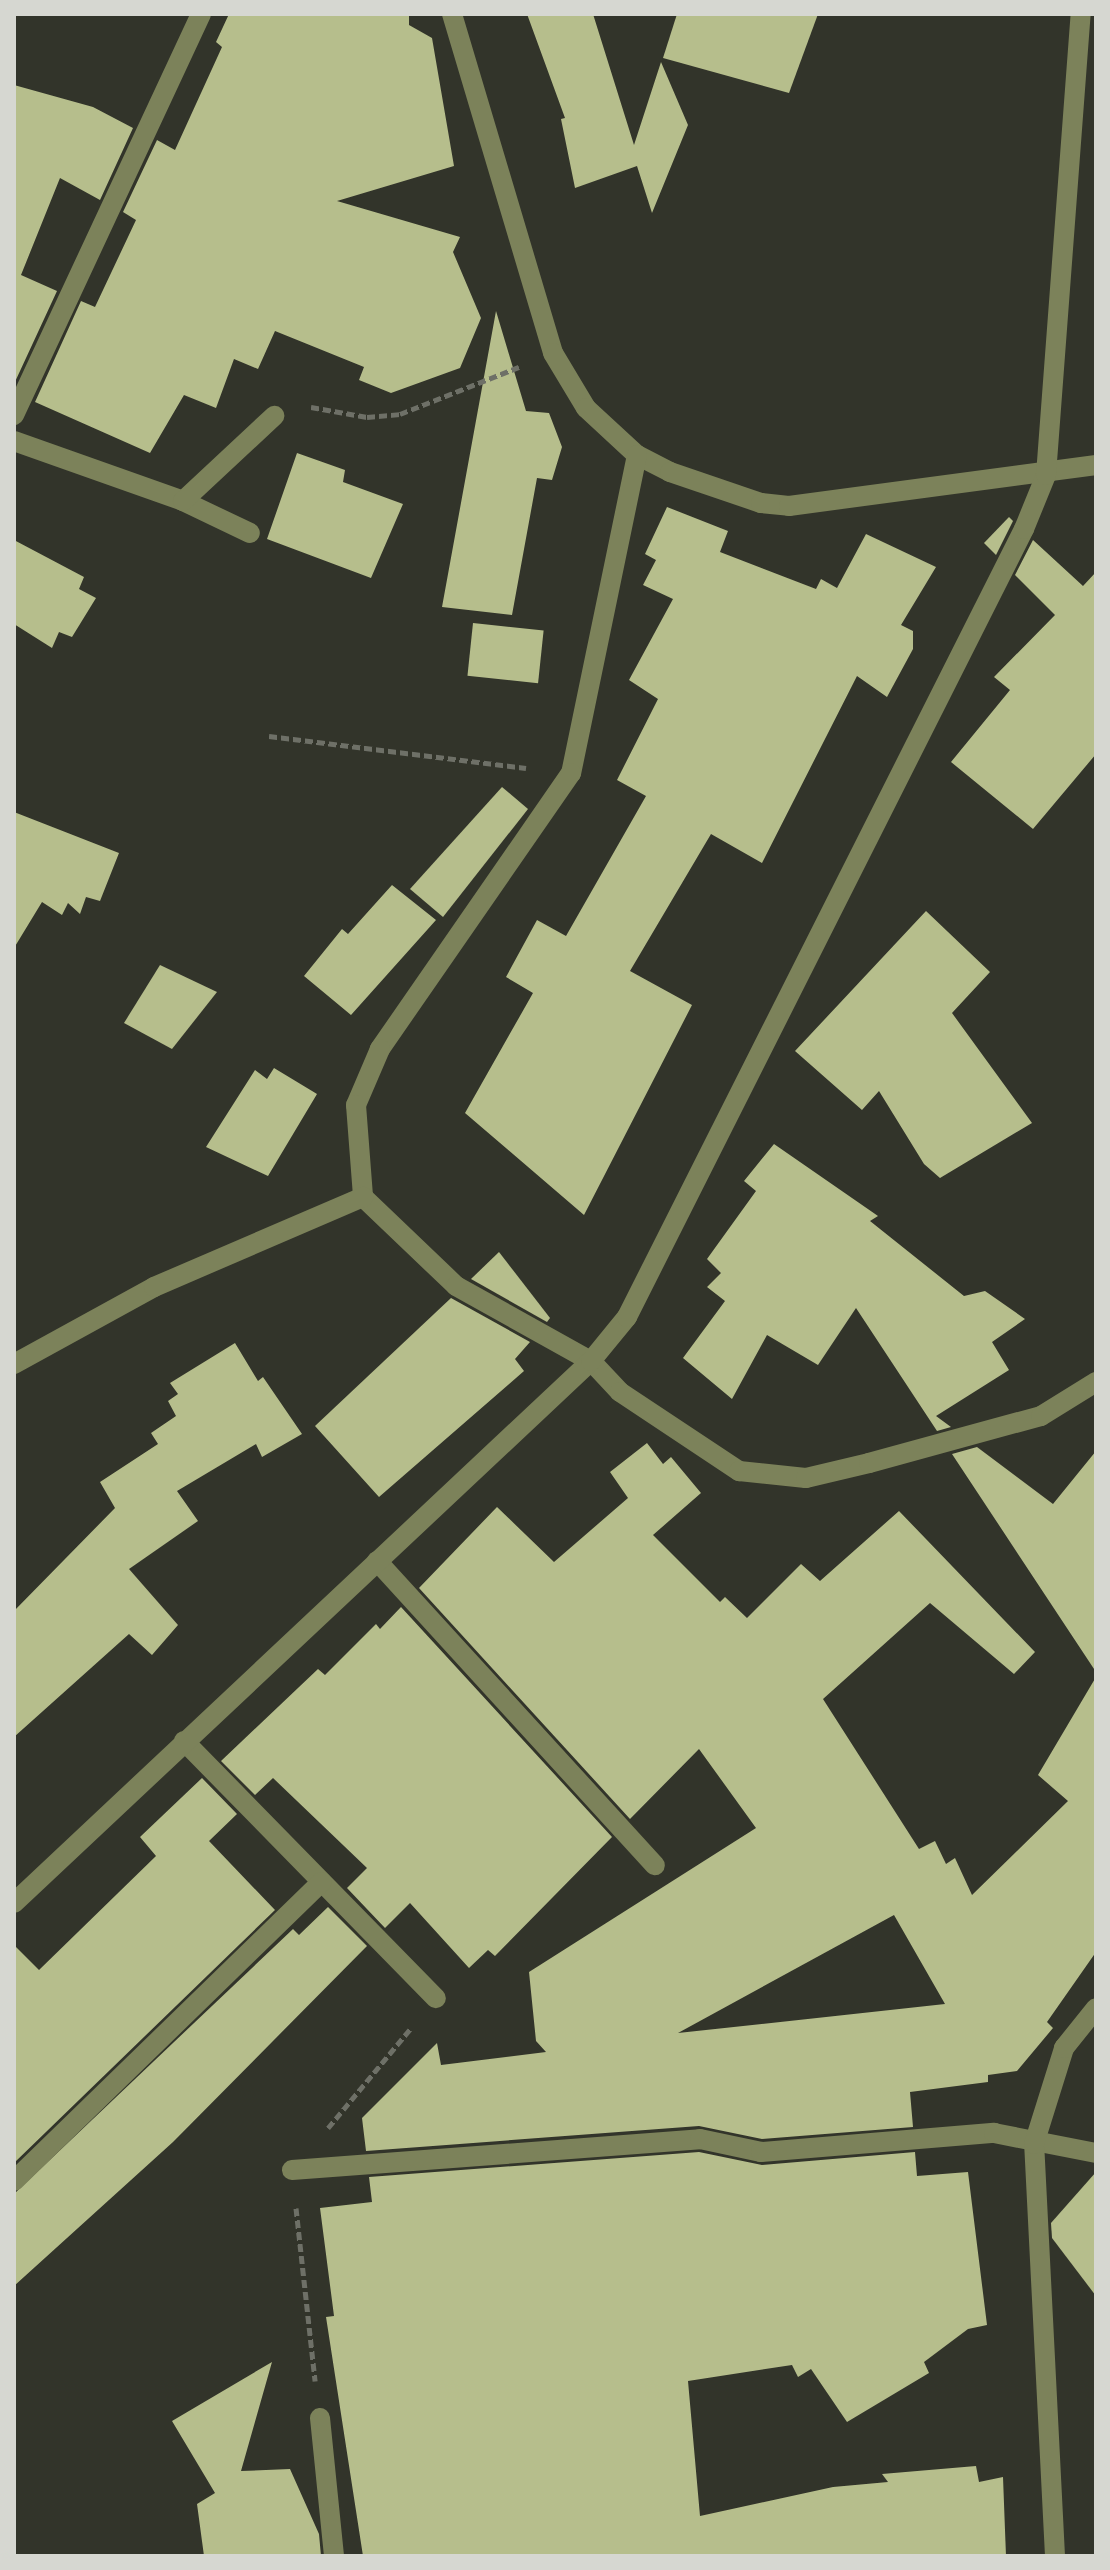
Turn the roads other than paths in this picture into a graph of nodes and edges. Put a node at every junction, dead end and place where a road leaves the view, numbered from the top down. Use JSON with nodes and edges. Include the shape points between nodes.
{"nodes":[{"id":1,"x":201,"y":14,"type":"edge"},
{"id":2,"x":452,"y":14,"type":"edge"},
{"id":3,"x":1081,"y":14,"type":"edge"},
{"id":4,"x":14,"y":415,"type":"edge"},
{"id":5,"x":274,"y":416,"type":"road end"},
{"id":6,"x":14,"y":441,"type":"edge"},
{"id":7,"x":637,"y":455,"type":"junction"},
{"id":8,"x":1096,"y":465,"type":"edge"},
{"id":9,"x":1046,"y":475,"type":"junction"},
{"id":10,"x":183,"y":501,"type":"junction"},
{"id":11,"x":250,"y":533,"type":"dead end"},
{"id":12,"x":363,"y":1197,"type":"junction"},
{"id":13,"x":591,"y":1361,"type":"junction"},
{"id":14,"x":14,"y":1364,"type":"edge"},
{"id":15,"x":1096,"y":1382,"type":"edge"},
{"id":16,"x":377,"y":1561,"type":"junction"},
{"id":17,"x":184,"y":1741,"type":"junction"},
{"id":18,"x":655,"y":1865,"type":"dead end"},
{"id":19,"x":322,"y":1882,"type":"junction"},
{"id":20,"x":14,"y":1903,"type":"edge"},
{"id":21,"x":436,"y":1998,"type":"dead end"},
{"id":22,"x":1096,"y":2008,"type":"edge"},
{"id":23,"x":1034,"y":2144,"type":"junction"},
{"id":24,"x":1096,"y":2153,"type":"edge"},
{"id":25,"x":292,"y":2170,"type":"dead end"},
{"id":26,"x":14,"y":2181,"type":"edge"},
{"id":27,"x":320,"y":2418,"type":"dead end"},
{"id":28,"x":334,"y":2556,"type":"edge"},
{"id":29,"x":1055,"y":2556,"type":"edge"}],
"edges":[{"from":1,"to":4,"type":"street"},
{"from":2,"to":7,"type":"street","via":[[553,353],[586,408]]},
{"from":3,"to":9,"type":"street"},
{"from":5,"to":10,"type":"street"},
{"from":6,"to":10,"type":"street"},
{"from":7,"to":9,"type":"street","via":[[731,493],[789,506]]},
{"from":7,"to":12,"type":"street","via":[[571,773],[380,1049],[356,1105]]},
{"from":8,"to":9,"type":"street"},
{"from":9,"to":13,"type":"street","via":[[1024,529],[627,1317]]},
{"from":10,"to":11,"type":"street"},
{"from":12,"to":13,"type":"street","via":[[456,1286]]},
{"from":12,"to":14,"type":"street","via":[[154,1287]]},
{"from":13,"to":15,"type":"street","via":[[620,1392],[739,1471],[806,1478],[1041,1416]]},
{"from":13,"to":16,"type":"street"},
{"from":16,"to":17,"type":"street"},
{"from":16,"to":18,"type":"street"},
{"from":17,"to":19,"type":"street"},
{"from":17,"to":20,"type":"street"},
{"from":19,"to":21,"type":"street"},
{"from":19,"to":26,"type":"street"},
{"from":22,"to":23,"type":"street","via":[[1064,2048]]},
{"from":23,"to":24,"type":"street"},
{"from":23,"to":25,"type":"street","via":[[994,2133],[761,2152],[700,2139]]},
{"from":23,"to":29,"type":"street"},
{"from":27,"to":28,"type":"street"}]}
